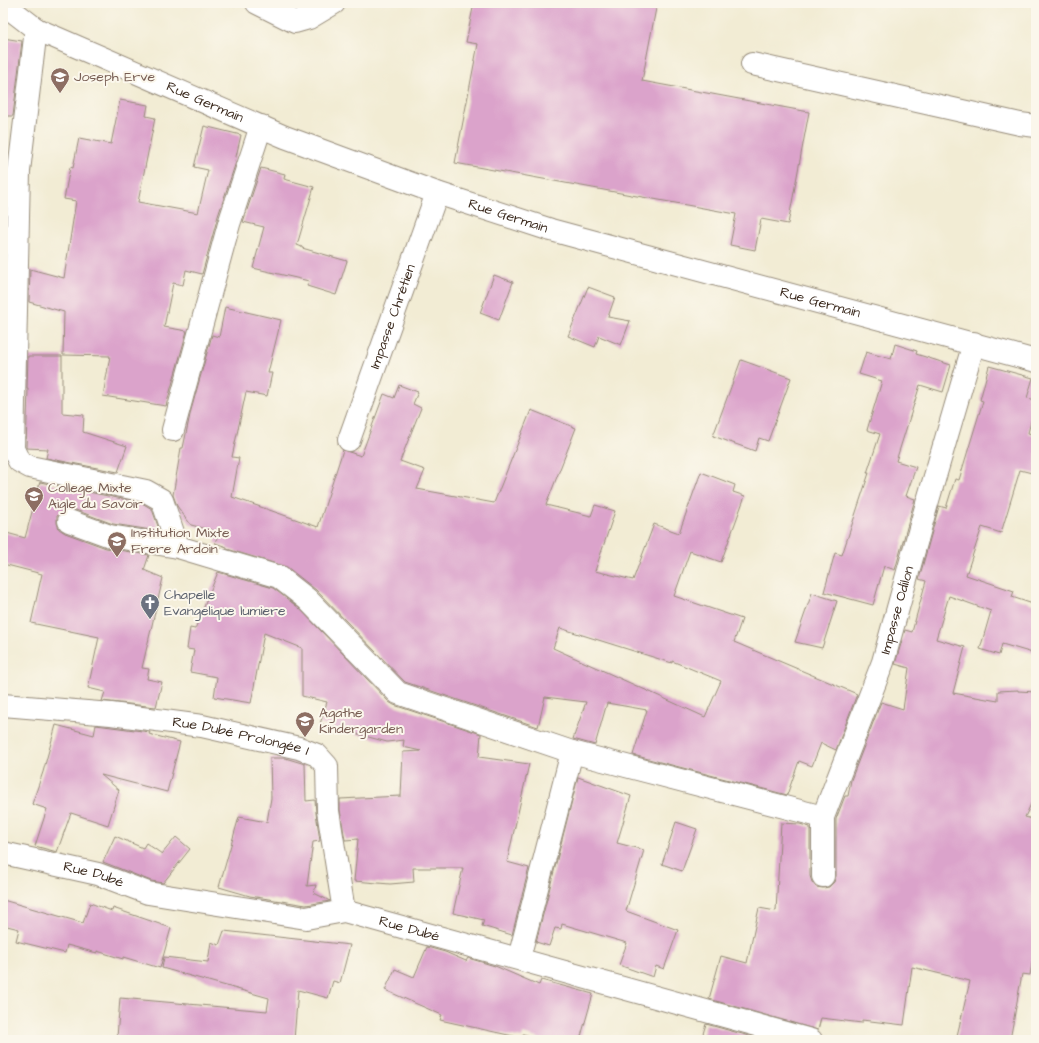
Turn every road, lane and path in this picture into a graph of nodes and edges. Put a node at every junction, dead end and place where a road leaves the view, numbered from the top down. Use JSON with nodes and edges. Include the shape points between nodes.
{"nodes":[{"id":1,"x":257,"y":3,"type":"edge"},
{"id":2,"x":334,"y":3,"type":"edge"},
{"id":3,"x":3,"y":7,"type":"edge"},
{"id":4,"x":36,"y":29,"type":"junction"},
{"id":5,"x":752,"y":64,"type":"dead end"},
{"id":6,"x":261,"y":126,"type":"junction"},
{"id":7,"x":1036,"y":126,"type":"edge"},
{"id":8,"x":437,"y":193,"type":"junction"},
{"id":9,"x":974,"y":343,"type":"junction"},
{"id":10,"x":1036,"y":361,"type":"edge"},
{"id":11,"x":173,"y":430,"type":"dead end"},
{"id":12,"x":349,"y":440,"type":"dead end"},
{"id":13,"x":68,"y":521,"type":"dead end"},
{"id":14,"x":178,"y":547,"type":"junction"},
{"id":15,"x":3,"y":705,"type":"edge"},
{"id":16,"x":572,"y":752,"type":"junction"},
{"id":17,"x":823,"y":817,"type":"junction"},
{"id":18,"x":3,"y":853,"type":"edge"},
{"id":19,"x":823,"y":876,"type":"dead end"},
{"id":20,"x":344,"y":911,"type":"junction"},
{"id":21,"x":519,"y":958,"type":"junction"},
{"id":22,"x":811,"y":1040,"type":"edge"}],
"edges":[{"from":1,"to":2,"type":"street","via":[[295,22],[309,18]]},
{"from":3,"to":4,"type":"street","name":"Rue Germain"},
{"from":4,"to":6,"type":"street","name":"Rue Germain"},
{"from":4,"to":14,"type":"street","via":[[19,171],[13,449],[19,461],[30,467],[146,491],[157,497],[162,500]]},
{"from":5,"to":7,"type":"street"},
{"from":6,"to":8,"type":"street","name":"Rue Germain"},
{"from":6,"to":11,"type":"street","via":[[229,224]]},
{"from":8,"to":9,"type":"street","name":"Rue Germain","via":[[551,230]]},
{"from":8,"to":12,"type":"street","name":"Impasse Chrétien"},
{"from":9,"to":10,"type":"street","name":"Rue Germain"},
{"from":9,"to":17,"type":"street","name":"Impasse Odilon","via":[[882,662]]},
{"from":13,"to":14,"type":"street","via":[[110,536]]},
{"from":14,"to":16,"type":"street","via":[[279,577],[307,599],[398,693]]},
{"from":15,"to":20,"type":"street","name":"Rue Dubé Prolongée I","via":[[111,714],[202,726],[299,748],[317,755],[327,766],[328,811]]},
{"from":16,"to":17,"type":"street"},
{"from":16,"to":21,"type":"street"},
{"from":17,"to":19,"type":"street","name":"Impasse Odilon"},
{"from":18,"to":20,"type":"street","name":"Rue Dubé","via":[[98,874],[163,896],[306,918]]},
{"from":20,"to":21,"type":"street","name":"Rue Dubé"},
{"from":21,"to":22,"type":"street","name":"Rue Dubé"}]}
